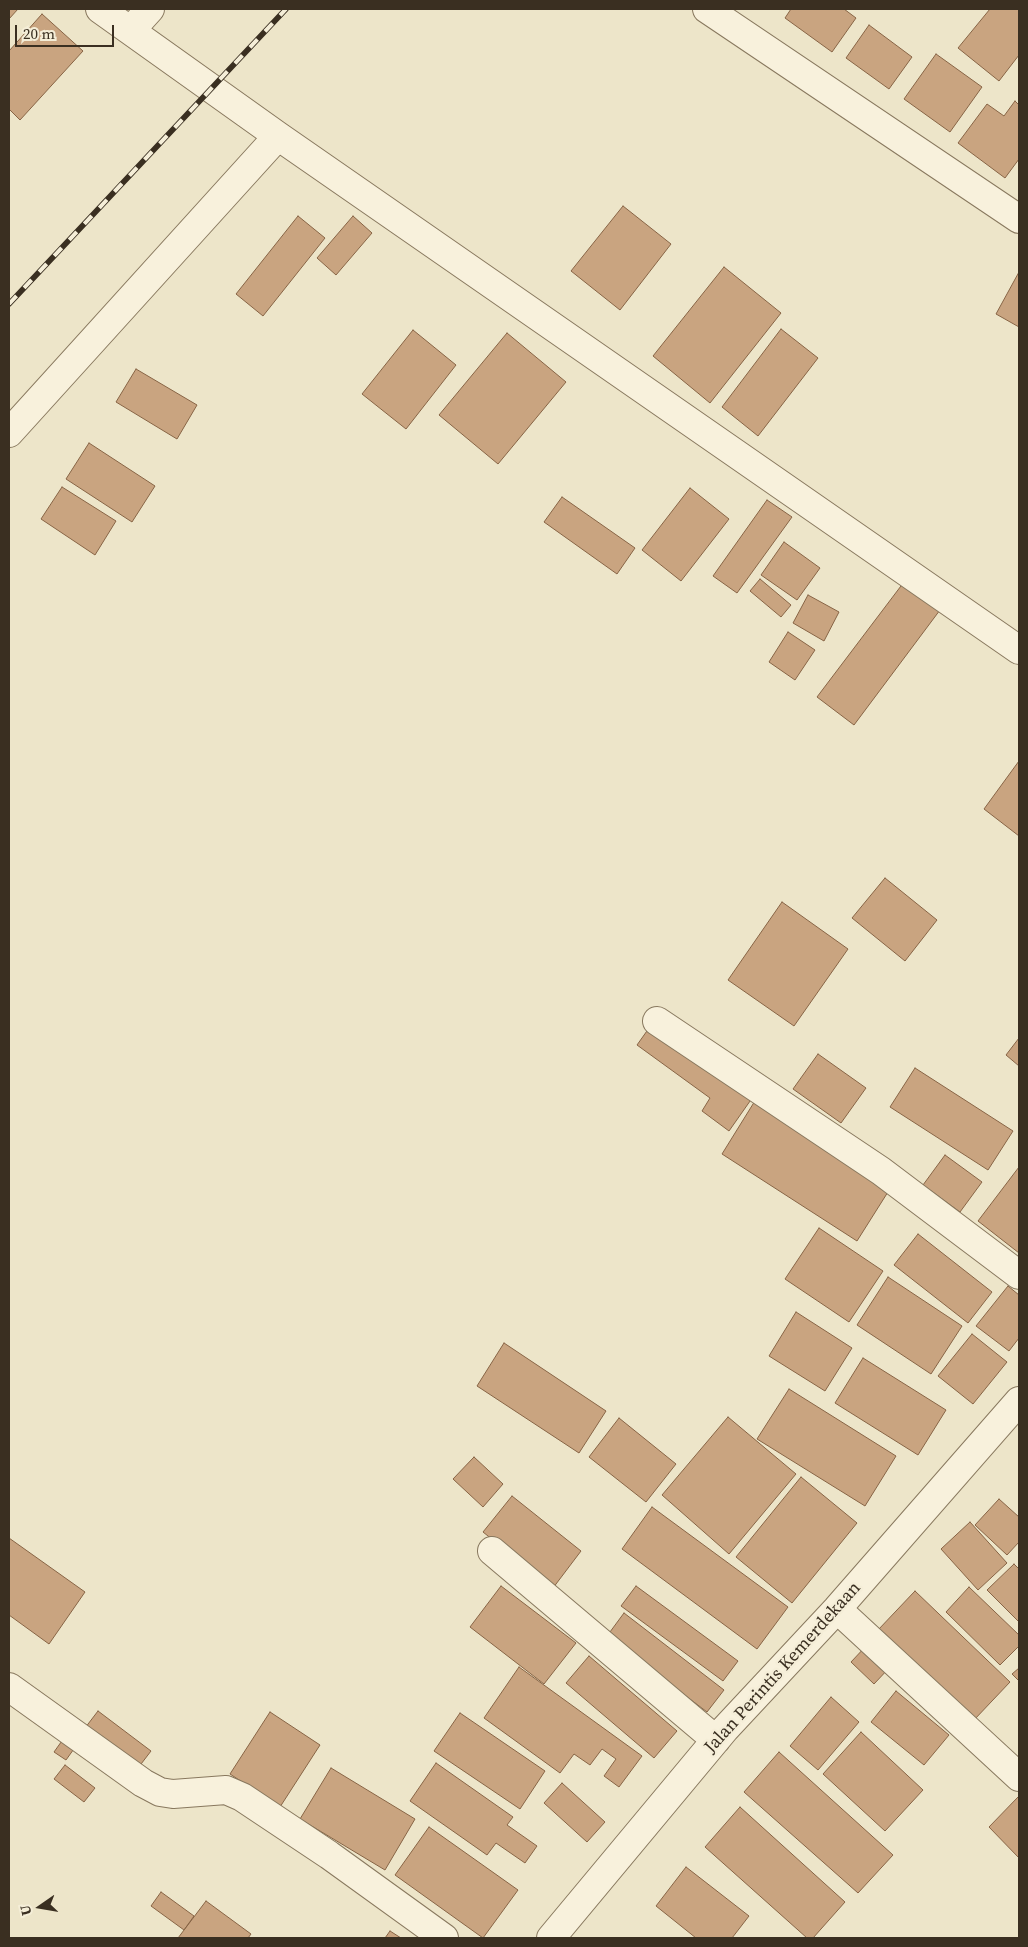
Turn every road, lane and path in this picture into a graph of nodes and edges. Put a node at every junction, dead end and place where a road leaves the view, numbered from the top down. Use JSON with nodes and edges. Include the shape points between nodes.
{"nodes":[{"id":1,"x":100,"y":9,"type":"edge"},
{"id":2,"x":150,"y":9,"type":"edge"},
{"id":3,"x":707,"y":9,"type":"edge"},
{"id":4,"x":131,"y":30,"type":"junction"},
{"id":5,"x":278,"y":136,"type":"junction"},
{"id":6,"x":1019,"y":219,"type":"edge"},
{"id":7,"x":9,"y":433,"type":"edge"},
{"id":8,"x":1019,"y":650,"type":"edge"},
{"id":9,"x":657,"y":1021,"type":"dead end"},
{"id":10,"x":1019,"y":1275,"type":"edge"},
{"id":11,"x":1019,"y":1401,"type":"edge"},
{"id":12,"x":492,"y":1551,"type":"dead end"},
{"id":13,"x":837,"y":1609,"type":"junction"},
{"id":14,"x":9,"y":1687,"type":"edge"},
{"id":15,"x":716,"y":1740,"type":"junction"},
{"id":16,"x":1019,"y":1777,"type":"edge"},
{"id":17,"x":444,"y":1938,"type":"edge"},
{"id":18,"x":551,"y":1938,"type":"edge"}],
"edges":[{"from":1,"to":4,"type":"street"},
{"from":2,"to":4,"type":"street"},
{"from":3,"to":6,"type":"street"},
{"from":4,"to":5,"type":"street"},
{"from":5,"to":7,"type":"street"},
{"from":5,"to":8,"type":"street"},
{"from":9,"to":10,"type":"street","via":[[881,1171]]},
{"from":11,"to":13,"type":"street","name":"Jalan Perintis Kemerdekaan"},
{"from":12,"to":15,"type":"street"},
{"from":13,"to":15,"type":"street","name":"Jalan Perintis Kemerdekaan"},
{"from":13,"to":16,"type":"street"},
{"from":14,"to":17,"type":"street","via":[[160,1792],[226,1790],[242,1797]]},
{"from":15,"to":18,"type":"street","name":"Jalan Perintis Kemerdekaan"}]}
